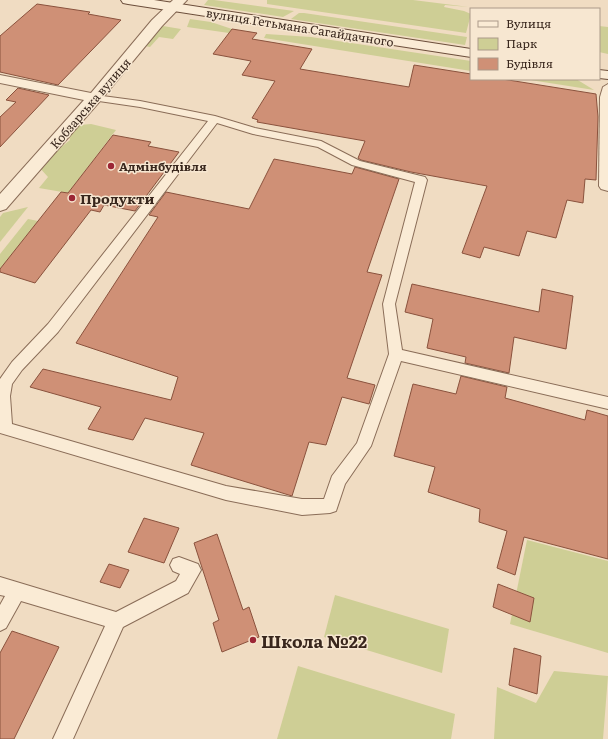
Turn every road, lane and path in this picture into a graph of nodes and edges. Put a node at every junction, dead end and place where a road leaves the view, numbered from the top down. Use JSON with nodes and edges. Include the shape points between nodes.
{"nodes":[{"id":1,"x":128,"y":0,"type":"edge"},
{"id":2,"x":177,"y":4,"type":"edge"},
{"id":3,"x":470,"y":53,"type":"edge"},
{"id":4,"x":0,"y":80,"type":"edge"},
{"id":5,"x":608,"y":88,"type":"edge"},
{"id":6,"x":95,"y":98,"type":"junction"},
{"id":7,"x":216,"y":119,"type":"junction"},
{"id":8,"x":608,"y":187,"type":"edge"},
{"id":9,"x":3,"y":197,"type":"edge"},
{"id":10,"x":396,"y":354,"type":"junction"},
{"id":11,"x":608,"y":403,"type":"edge"},
{"id":12,"x":179,"y":565,"type":"dead end"},
{"id":13,"x":0,"y":586,"type":"edge"},
{"id":14,"x":18,"y":592,"type":"junction"},
{"id":15,"x":118,"y":621,"type":"junction"},
{"id":16,"x":0,"y":622,"type":"edge"},
{"id":17,"x":63,"y":739,"type":"edge"}],
"edges":[{"from":1,"to":2,"type":"street","name":"вулиця Гетьмана Сагайдачного"},
{"from":2,"to":3,"type":"street","name":"вулиця Гетьмана Сагайдачного"},
{"from":2,"to":6,"type":"street","name":"Кобзарська вулиця","via":[[157,23]]},
{"from":4,"to":6,"type":"street"},
{"from":5,"to":8,"type":"lane","via":[[605,97],[605,186]]},
{"from":6,"to":7,"type":"lane"},
{"from":6,"to":9,"type":"street","name":"Кобзарська вулиця"},
{"from":7,"to":10,"type":"lane","via":[[253,131],[321,144],[356,163],[421,180],[389,304]]},
{"from":7,"to":10,"type":"lane","via":[[53,328],[17,366],[5,383],[5,428],[226,493],[302,507],[330,506],[338,481],[363,446]]},
{"from":10,"to":11,"type":"lane"},
{"from":12,"to":15,"type":"lane","via":[[192,570],[182,587]]},
{"from":13,"to":14,"type":"lane"},
{"from":14,"to":15,"type":"lane"},
{"from":14,"to":16,"type":"lane"},
{"from":15,"to":17,"type":"lane"}]}
